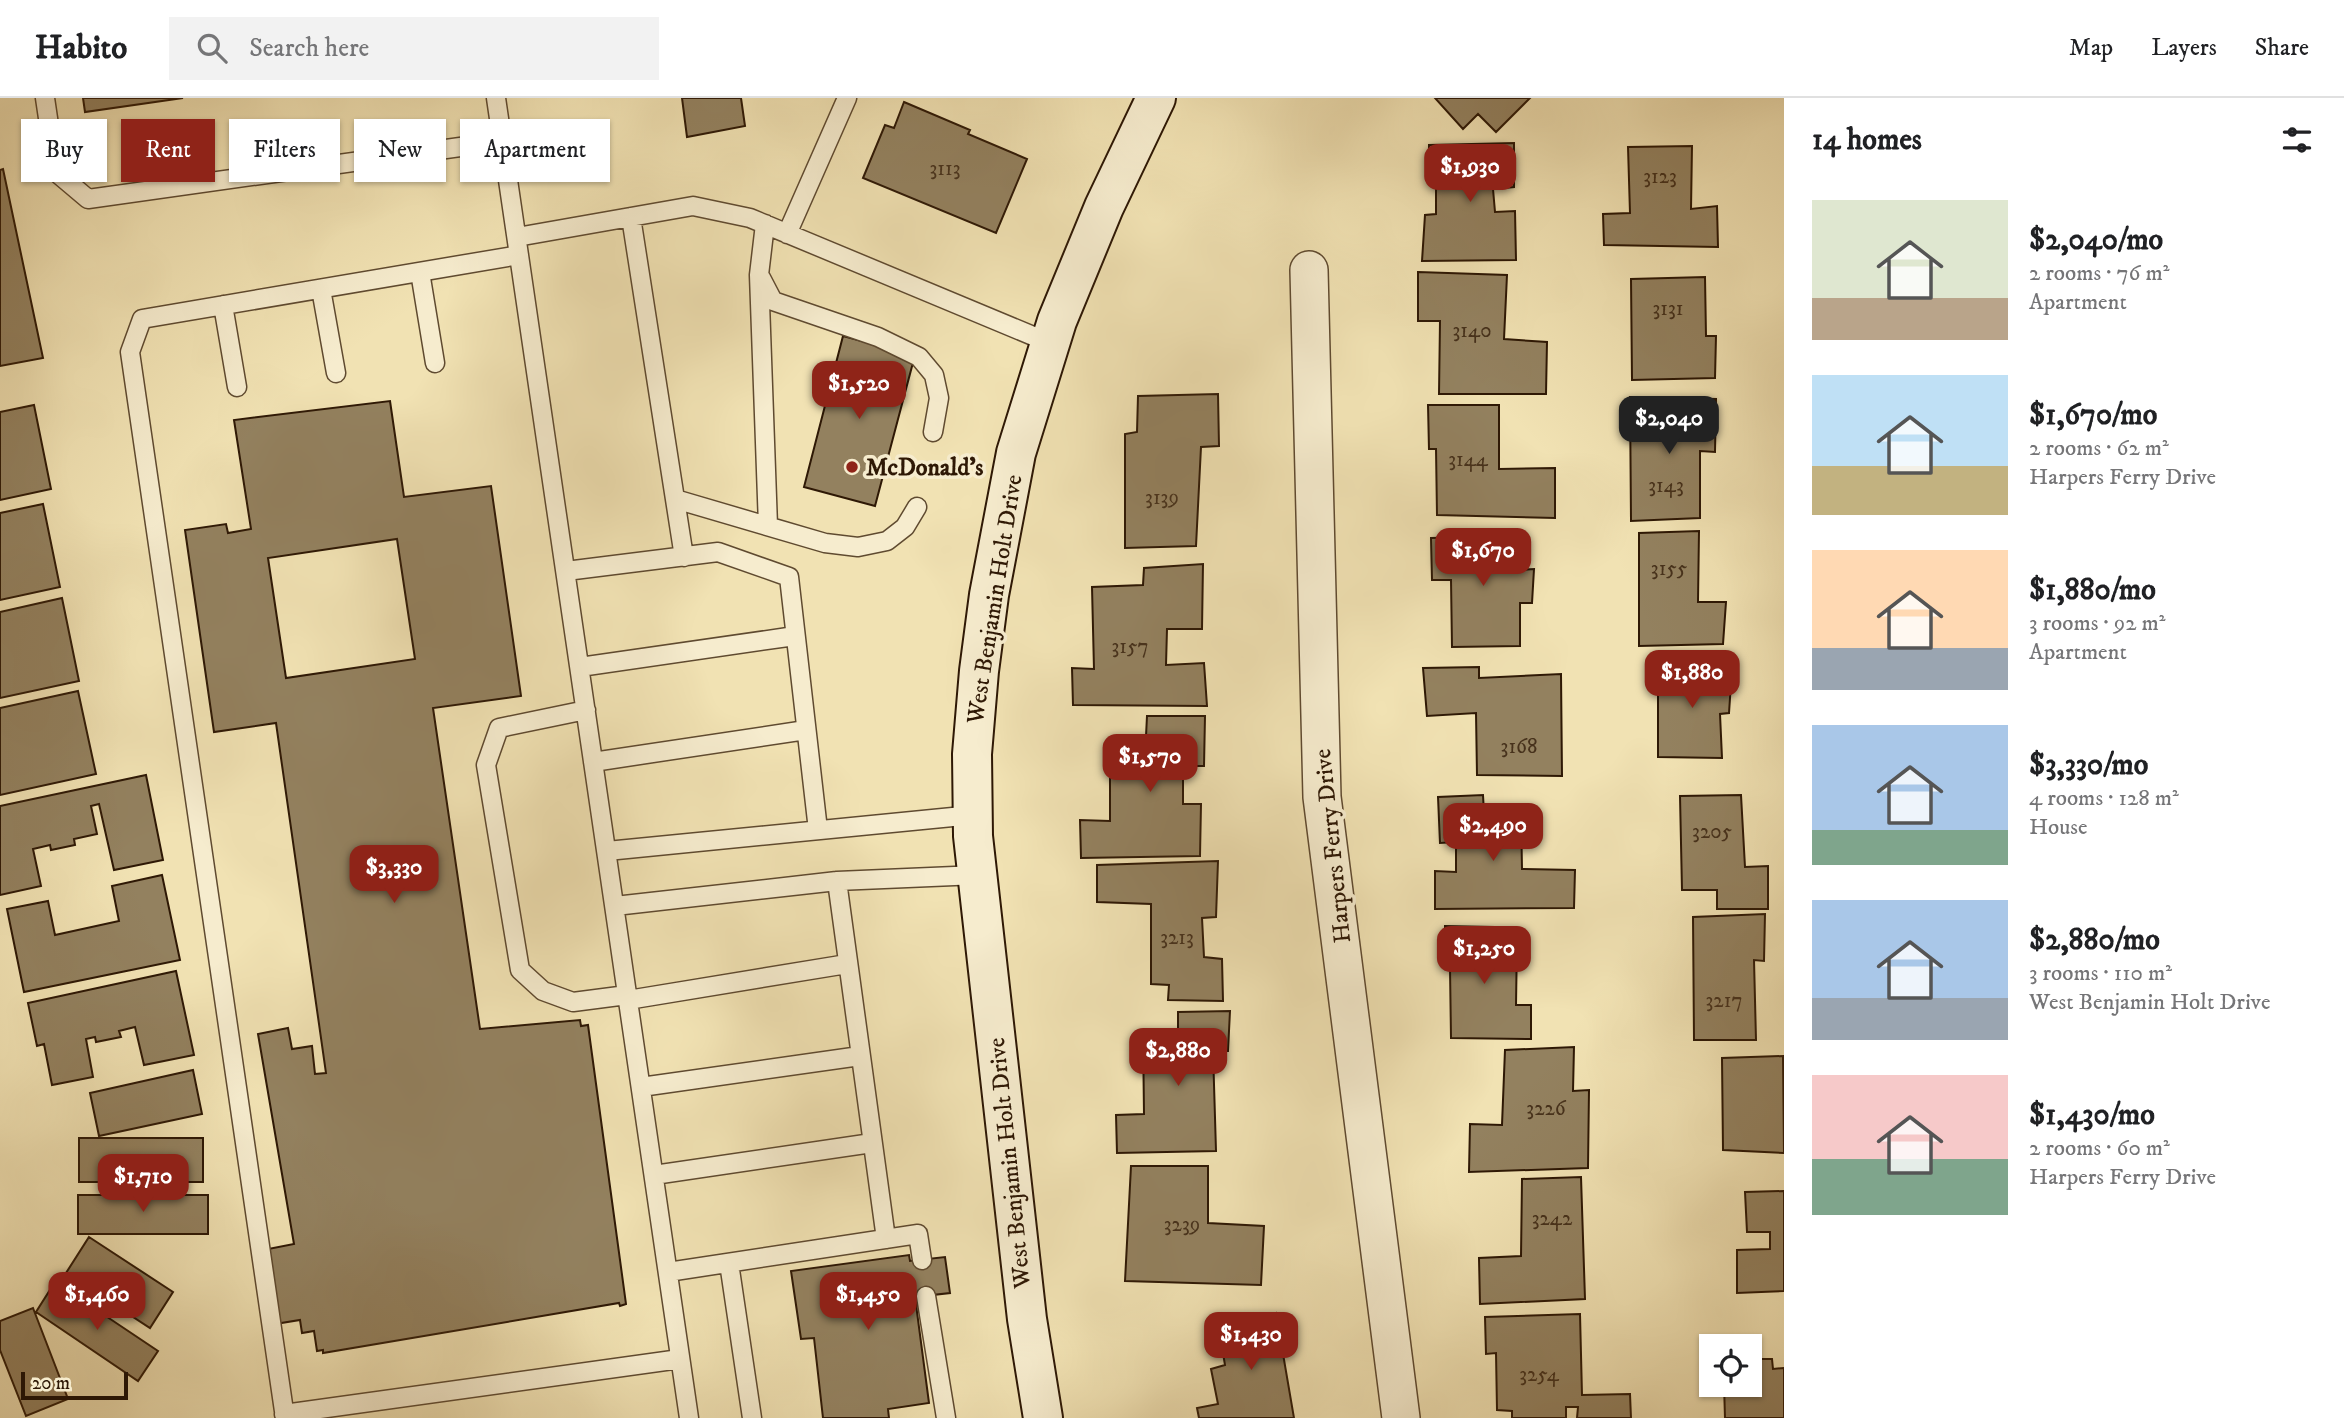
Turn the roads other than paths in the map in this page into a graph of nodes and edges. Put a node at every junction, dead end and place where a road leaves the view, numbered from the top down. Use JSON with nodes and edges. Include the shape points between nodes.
{"nodes":[{"id":1,"x":45,"y":98,"type":"edge"},
{"id":2,"x":496,"y":98,"type":"edge"},
{"id":3,"x":847,"y":98,"type":"edge"},
{"id":4,"x":1156,"y":98,"type":"edge"},
{"id":5,"x":499,"y":119,"type":"edge"},
{"id":6,"x":460,"y":147,"type":"edge"},
{"id":7,"x":509,"y":182,"type":"edge"},
{"id":8,"x":631,"y":217,"type":"junction"},
{"id":9,"x":765,"y":224,"type":"junction"},
{"id":10,"x":787,"y":234,"type":"junction"},
{"id":11,"x":517,"y":237,"type":"junction"},
{"id":12,"x":519,"y":255,"type":"junction"},
{"id":13,"x":1309,"y":271,"type":"dead end"},
{"id":14,"x":420,"y":272,"type":"junction"},
{"id":15,"x":759,"y":275,"type":"junction"},
{"id":16,"x":321,"y":289,"type":"junction"},
{"id":17,"x":223,"y":305,"type":"junction"},
{"id":18,"x":1050,"y":343,"type":"junction"},
{"id":19,"x":435,"y":363,"type":"dead end"},
{"id":20,"x":337,"y":373,"type":"dead end"},
{"id":21,"x":237,"y":387,"type":"dead end"},
{"id":22,"x":933,"y":432,"type":"dead end"},
{"id":23,"x":675,"y":499,"type":"junction"},
{"id":24,"x":917,"y":507,"type":"dead end"},
{"id":25,"x":768,"y":526,"type":"junction"},
{"id":26,"x":684,"y":557,"type":"junction"},
{"id":27,"x":566,"y":571,"type":"junction"},
{"id":28,"x":796,"y":636,"type":"junction"},
{"id":29,"x":580,"y":667,"type":"junction"},
{"id":30,"x":586,"y":710,"type":"junction"},
{"id":31,"x":806,"y":730,"type":"junction"},
{"id":32,"x":593,"y":762,"type":"junction"},
{"id":33,"x":973,"y":815,"type":"junction"},
{"id":34,"x":818,"y":830,"type":"junction"},
{"id":35,"x":607,"y":851,"type":"junction"},
{"id":36,"x":978,"y":875,"type":"junction"},
{"id":37,"x":837,"y":881,"type":"junction"},
{"id":38,"x":615,"y":906,"type":"junction"},
{"id":39,"x":847,"y":964,"type":"junction"},
{"id":40,"x":628,"y":997,"type":"junction"},
{"id":41,"x":860,"y":1056,"type":"junction"},
{"id":42,"x":641,"y":1087,"type":"junction"},
{"id":43,"x":872,"y":1143,"type":"junction"},
{"id":44,"x":654,"y":1175,"type":"junction"},
{"id":45,"x":886,"y":1239,"type":"junction"},
{"id":46,"x":922,"y":1260,"type":"dead end"},
{"id":47,"x":729,"y":1264,"type":"junction"},
{"id":48,"x":668,"y":1272,"type":"junction"},
{"id":49,"x":926,"y":1296,"type":"dead end"},
{"id":50,"x":680,"y":1359,"type":"junction"},
{"id":51,"x":285,"y":1416,"type":"edge"},
{"id":52,"x":689,"y":1418,"type":"edge"},
{"id":53,"x":752,"y":1418,"type":"edge"},
{"id":54,"x":946,"y":1418,"type":"edge"},
{"id":55,"x":1044,"y":1418,"type":"edge"},
{"id":56,"x":1401,"y":1418,"type":"edge"}],
"edges":[{"from":1,"to":6,"type":"lane","via":[[56,172],[88,199]]},
{"from":2,"to":5,"type":"lane"},
{"from":3,"to":10,"type":"lane"},
{"from":4,"to":18,"type":"main road","name":"West Benjamin Holt Drive","via":[[1104,207]]},
{"from":7,"to":11,"type":"lane"},
{"from":8,"to":9,"type":"lane","via":[[693,206]]},
{"from":8,"to":11,"type":"lane"},
{"from":8,"to":23,"type":"lane"},
{"from":9,"to":10,"type":"lane"},
{"from":9,"to":15,"type":"lane"},
{"from":10,"to":18,"type":"lane"},
{"from":11,"to":12,"type":"lane"},
{"from":12,"to":14,"type":"lane"},
{"from":12,"to":27,"type":"lane"},
{"from":13,"to":56,"type":"street","name":"Harpers Ferry Drive","via":[[1322,797]]},
{"from":14,"to":16,"type":"lane"},
{"from":14,"to":19,"type":"lane"},
{"from":15,"to":22,"type":"lane","via":[[773,301],[878,337],[919,357],[934,375],[939,398]]},
{"from":15,"to":25,"type":"lane"},
{"from":16,"to":17,"type":"lane"},
{"from":16,"to":20,"type":"lane"},
{"from":17,"to":21,"type":"lane"},
{"from":17,"to":51,"type":"lane","via":[[142,319],[130,352]]},
{"from":18,"to":33,"type":"main road","name":"West Benjamin Holt Drive","via":[[1016,453],[989,595],[972,754]]},
{"from":23,"to":25,"type":"lane"},
{"from":23,"to":26,"type":"lane"},
{"from":24,"to":25,"type":"lane","via":[[905,527],[887,541],[858,547],[825,543]]},
{"from":26,"to":27,"type":"lane"},
{"from":26,"to":28,"type":"lane","via":[[718,552],[789,577]]},
{"from":27,"to":29,"type":"lane"},
{"from":28,"to":29,"type":"lane"},
{"from":28,"to":31,"type":"lane"},
{"from":29,"to":30,"type":"lane"},
{"from":30,"to":32,"type":"lane"},
{"from":30,"to":40,"type":"lane","via":[[499,728],[486,765],[520,970],[543,991],[573,1002]]},
{"from":31,"to":32,"type":"lane"},
{"from":31,"to":34,"type":"lane"},
{"from":32,"to":35,"type":"lane"},
{"from":33,"to":34,"type":"lane"},
{"from":33,"to":36,"type":"main road","name":"West Benjamin Holt Drive"},
{"from":34,"to":35,"type":"lane"},
{"from":35,"to":38,"type":"lane"},
{"from":36,"to":37,"type":"lane"},
{"from":36,"to":55,"type":"main road","name":"West Benjamin Holt Drive","via":[[1027,1318]]},
{"from":37,"to":38,"type":"lane"},
{"from":37,"to":39,"type":"lane"},
{"from":38,"to":40,"type":"lane"},
{"from":39,"to":40,"type":"lane"},
{"from":39,"to":41,"type":"lane"},
{"from":40,"to":42,"type":"lane"},
{"from":41,"to":42,"type":"lane"},
{"from":41,"to":43,"type":"lane"},
{"from":42,"to":44,"type":"lane"},
{"from":43,"to":44,"type":"lane"},
{"from":43,"to":45,"type":"lane"},
{"from":44,"to":48,"type":"lane"},
{"from":45,"to":46,"type":"lane","via":[[918,1234]]},
{"from":45,"to":47,"type":"lane"},
{"from":47,"to":48,"type":"lane"},
{"from":47,"to":53,"type":"lane"},
{"from":48,"to":50,"type":"lane"},
{"from":49,"to":54,"type":"lane"},
{"from":50,"to":51,"type":"lane"},
{"from":50,"to":52,"type":"lane"}]}
